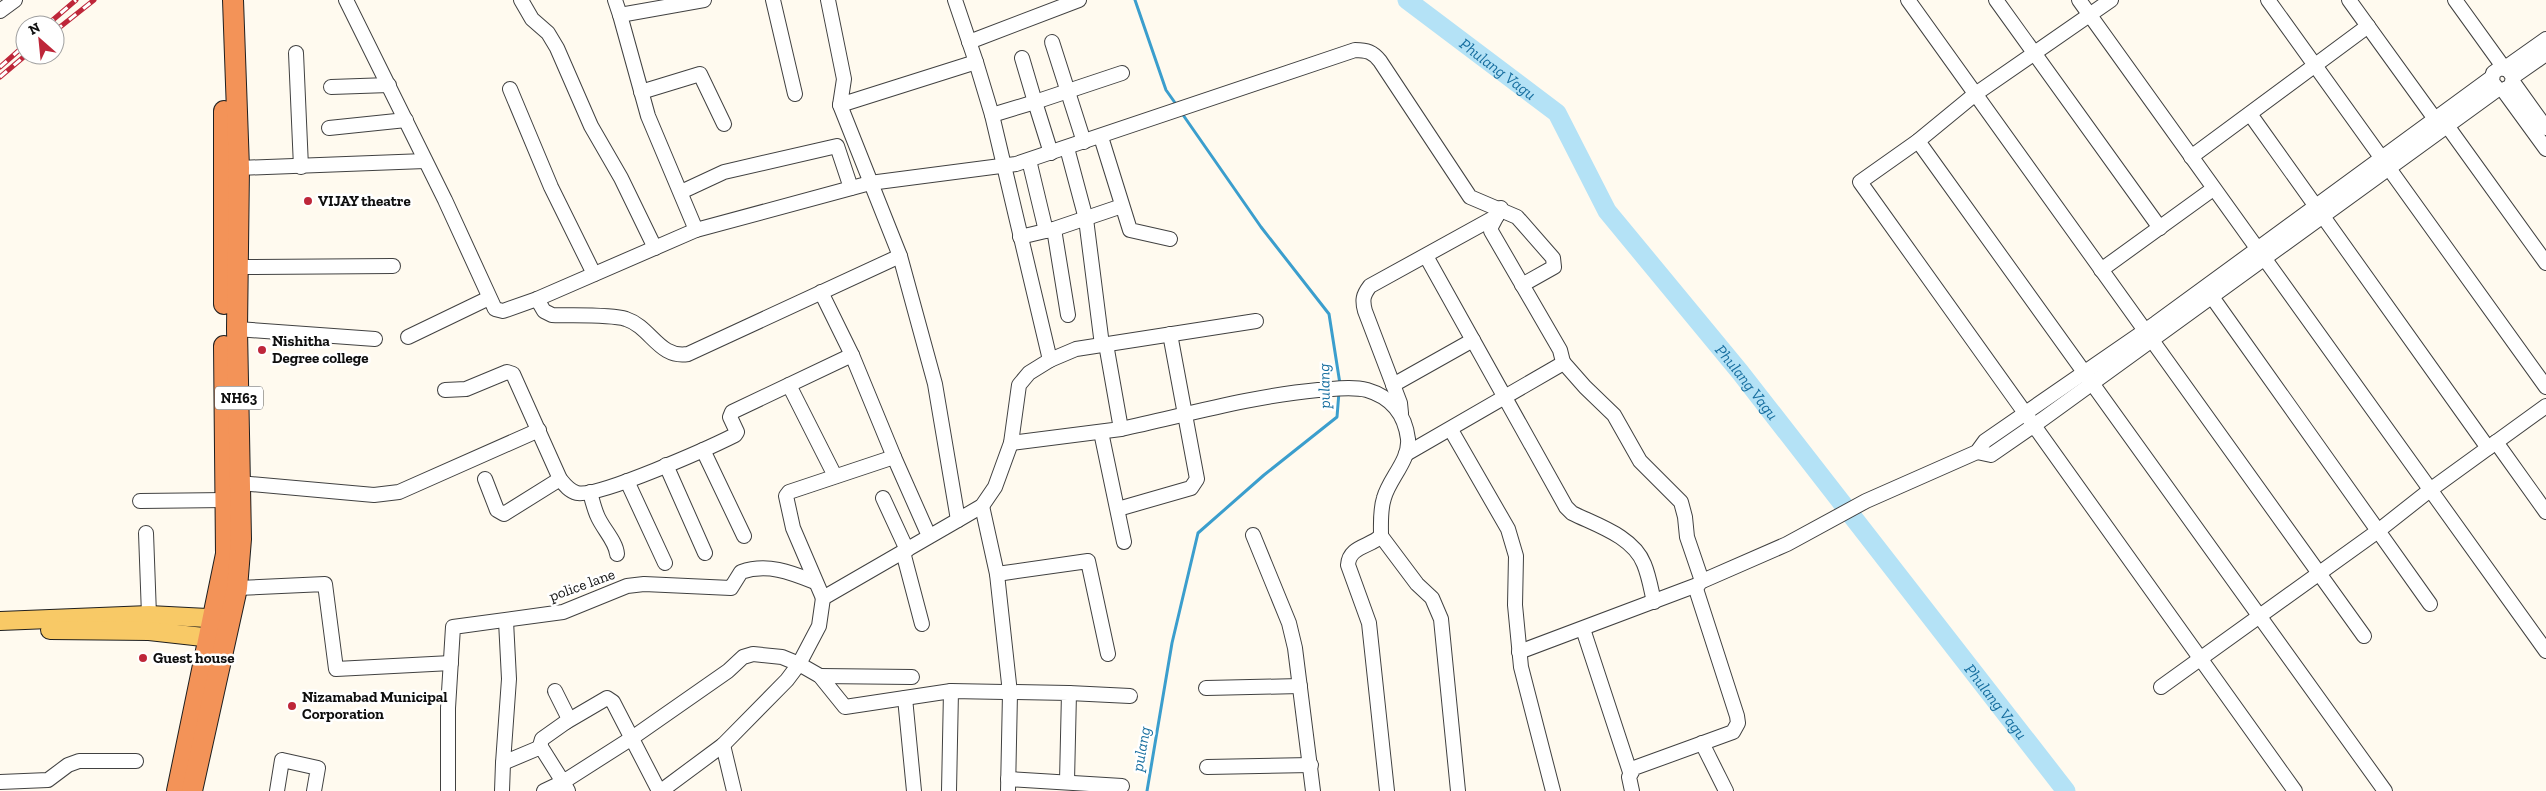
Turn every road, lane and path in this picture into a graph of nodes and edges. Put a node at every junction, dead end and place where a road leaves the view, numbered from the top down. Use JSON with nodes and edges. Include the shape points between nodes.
{"nodes":[{"id":1,"x":15,"y":0,"type":"edge"},
{"id":2,"x":221,"y":0,"type":"edge"},
{"id":3,"x":233,"y":0,"type":"edge"},
{"id":4,"x":346,"y":0,"type":"edge"},
{"id":5,"x":522,"y":0,"type":"edge"},
{"id":6,"x":615,"y":0,"type":"edge"},
{"id":7,"x":704,"y":0,"type":"edge"},
{"id":8,"x":773,"y":0,"type":"edge"},
{"id":9,"x":828,"y":0,"type":"edge"},
{"id":10,"x":955,"y":0,"type":"edge"},
{"id":11,"x":1078,"y":0,"type":"edge"},
{"id":12,"x":1908,"y":0,"type":"edge"},
{"id":13,"x":1996,"y":0,"type":"edge"},
{"id":14,"x":2079,"y":0,"type":"edge"},
{"id":15,"x":2111,"y":0,"type":"edge"},
{"id":16,"x":2268,"y":0,"type":"edge"},
{"id":17,"x":2349,"y":0,"type":"edge"},
{"id":18,"x":2455,"y":0,"type":"edge"},
{"id":19,"x":0,"y":12,"type":"edge"},
{"id":20,"x":620,"y":15,"type":"junction"},
{"id":21,"x":2090,"y":15,"type":"junction"},
{"id":22,"x":2368,"y":26,"type":"junction"},
{"id":23,"x":2546,"y":39,"type":"edge"},
{"id":24,"x":969,"y":42,"type":"junction"},
{"id":25,"x":1052,"y":42,"type":"dead end"},
{"id":26,"x":2035,"y":52,"type":"junction"},
{"id":27,"x":296,"y":53,"type":"dead end"},
{"id":28,"x":2546,"y":54,"type":"edge"},
{"id":29,"x":1022,"y":58,"type":"dead end"},
{"id":30,"x":976,"y":62,"type":"junction"},
{"id":31,"x":2314,"y":66,"type":"junction"},
{"id":32,"x":1122,"y":73,"type":"dead end"},
{"id":33,"x":2504,"y":79,"type":"junction"},
{"id":34,"x":389,"y":86,"type":"junction"},
{"id":35,"x":331,"y":87,"type":"dead end"},
{"id":36,"x":510,"y":90,"type":"dead end"},
{"id":37,"x":641,"y":92,"type":"junction"},
{"id":38,"x":1068,"y":92,"type":"junction"},
{"id":39,"x":795,"y":94,"type":"dead end"},
{"id":40,"x":1974,"y":95,"type":"junction"},
{"id":41,"x":1034,"y":102,"type":"junction"},
{"id":42,"x":840,"y":105,"type":"junction"},
{"id":43,"x":2250,"y":114,"type":"junction"},
{"id":44,"x":992,"y":115,"type":"junction"},
{"id":45,"x":406,"y":120,"type":"junction"},
{"id":46,"x":2441,"y":120,"type":"junction"},
{"id":47,"x":724,"y":124,"type":"dead end"},
{"id":48,"x":329,"y":128,"type":"dead end"},
{"id":49,"x":2546,"y":128,"type":"edge"},
{"id":50,"x":1101,"y":137,"type":"junction"},
{"id":51,"x":1918,"y":141,"type":"junction"},
{"id":52,"x":1084,"y":142,"type":"junction"},
{"id":53,"x":1067,"y":148,"type":"junction"},
{"id":54,"x":2546,"y":150,"type":"edge"},
{"id":55,"x":1051,"y":153,"type":"junction"},
{"id":56,"x":2191,"y":157,"type":"junction"},
{"id":57,"x":1029,"y":160,"type":"junction"},
{"id":58,"x":425,"y":161,"type":"junction"},
{"id":59,"x":2384,"y":164,"type":"junction"},
{"id":60,"x":1003,"y":166,"type":"junction"},
{"id":61,"x":301,"y":167,"type":"junction"},
{"id":62,"x":239,"y":168,"type":"junction"},
{"id":63,"x":870,"y":183,"type":"junction"},
{"id":64,"x":851,"y":188,"type":"junction"},
{"id":65,"x":2213,"y":189,"type":"junction"},
{"id":66,"x":681,"y":192,"type":"junction"},
{"id":67,"x":1122,"y":206,"type":"junction"},
{"id":68,"x":1499,"y":212,"type":"junction"},
{"id":69,"x":2319,"y":212,"type":"junction"},
{"id":70,"x":1086,"y":219,"type":"junction"},
{"id":71,"x":2160,"y":228,"type":"junction"},
{"id":72,"x":696,"y":230,"type":"junction"},
{"id":73,"x":1050,"y":230,"type":"junction"},
{"id":74,"x":1020,"y":237,"type":"junction"},
{"id":75,"x":1170,"y":239,"type":"dead end"},
{"id":76,"x":655,"y":248,"type":"junction"},
{"id":77,"x":2260,"y":254,"type":"junction"},
{"id":78,"x":900,"y":256,"type":"junction"},
{"id":79,"x":1426,"y":256,"type":"junction"},
{"id":80,"x":2546,"y":263,"type":"edge"},
{"id":81,"x":239,"y":266,"type":"junction"},
{"id":82,"x":393,"y":266,"type":"dead end"},
{"id":83,"x":2101,"y":270,"type":"junction"},
{"id":84,"x":594,"y":274,"type":"junction"},
{"id":85,"x":1522,"y":285,"type":"junction"},
{"id":86,"x":822,"y":292,"type":"junction"},
{"id":87,"x":2212,"y":296,"type":"junction"},
{"id":88,"x":489,"y":298,"type":"junction"},
{"id":89,"x":537,"y":299,"type":"junction"},
{"id":90,"x":1068,"y":315,"type":"dead end"},
{"id":91,"x":1256,"y":321,"type":"dead end"},
{"id":92,"x":237,"y":329,"type":"junction"},
{"id":93,"x":1170,"y":334,"type":"junction"},
{"id":94,"x":2148,"y":336,"type":"junction"},
{"id":95,"x":408,"y":337,"type":"dead end"},
{"id":96,"x":374,"y":339,"type":"dead end"},
{"id":97,"x":1473,"y":340,"type":"junction"},
{"id":98,"x":1104,"y":344,"type":"junction"},
{"id":99,"x":852,"y":355,"type":"junction"},
{"id":100,"x":1050,"y":360,"type":"junction"},
{"id":101,"x":1563,"y":362,"type":"junction"},
{"id":102,"x":2089,"y":378,"type":"junction"},
{"id":103,"x":789,"y":385,"type":"junction"},
{"id":104,"x":1393,"y":385,"type":"junction"},
{"id":105,"x":2546,"y":387,"type":"edge"},
{"id":106,"x":445,"y":390,"type":"dead end"},
{"id":107,"x":1505,"y":398,"type":"junction"},
{"id":108,"x":2546,"y":406,"type":"edge"},
{"id":109,"x":1401,"y":413,"type":"junction"},
{"id":110,"x":1184,"y":415,"type":"junction"},
{"id":111,"x":2030,"y":420,"type":"junction"},
{"id":112,"x":1121,"y":429,"type":"junction"},
{"id":113,"x":539,"y":430,"type":"junction"},
{"id":114,"x":1451,"y":430,"type":"junction"},
{"id":115,"x":1100,"y":432,"type":"junction"},
{"id":116,"x":1011,"y":443,"type":"junction"},
{"id":117,"x":2492,"y":445,"type":"junction"},
{"id":118,"x":703,"y":450,"type":"junction"},
{"id":119,"x":1406,"y":454,"type":"junction"},
{"id":120,"x":894,"y":457,"type":"junction"},
{"id":121,"x":666,"y":465,"type":"junction"},
{"id":122,"x":835,"y":476,"type":"junction"},
{"id":123,"x":485,"y":479,"type":"dead end"},
{"id":124,"x":560,"y":479,"type":"junction"},
{"id":125,"x":627,"y":481,"type":"junction"},
{"id":126,"x":240,"y":483,"type":"junction"},
{"id":127,"x":2430,"y":490,"type":"junction"},
{"id":128,"x":590,"y":492,"type":"junction"},
{"id":129,"x":883,"y":498,"type":"dead end"},
{"id":130,"x":226,"y":500,"type":"junction"},
{"id":131,"x":140,"y":501,"type":"dead end"},
{"id":132,"x":982,"y":506,"type":"junction"},
{"id":133,"x":1118,"y":509,"type":"junction"},
{"id":134,"x":2546,"y":512,"type":"edge"},
{"id":135,"x":958,"y":520,"type":"junction"},
{"id":136,"x":2378,"y":531,"type":"junction"},
{"id":137,"x":146,"y":533,"type":"dead end"},
{"id":138,"x":1253,"y":535,"type":"dead end"},
{"id":139,"x":744,"y":536,"type":"dead end"},
{"id":140,"x":929,"y":536,"type":"junction"},
{"id":141,"x":1381,"y":536,"type":"junction"},
{"id":142,"x":1124,"y":542,"type":"dead end"},
{"id":143,"x":905,"y":551,"type":"junction"},
{"id":144,"x":705,"y":553,"type":"dead end"},
{"id":145,"x":617,"y":554,"type":"dead end"},
{"id":146,"x":665,"y":563,"type":"dead end"},
{"id":147,"x":2319,"y":572,"type":"junction"},
{"id":148,"x":997,"y":574,"type":"junction"},
{"id":149,"x":815,"y":582,"type":"junction"},
{"id":150,"x":1700,"y":583,"type":"junction"},
{"id":151,"x":237,"y":588,"type":"junction"},
{"id":152,"x":823,"y":598,"type":"junction"},
{"id":153,"x":1654,"y":602,"type":"junction"},
{"id":154,"x":2430,"y":604,"type":"dead end"},
{"id":155,"x":148,"y":615,"type":"junction"},
{"id":156,"x":2259,"y":615,"type":"junction"},
{"id":157,"x":221,"y":618,"type":"junction"},
{"id":158,"x":0,"y":621,"type":"edge"},
{"id":159,"x":506,"y":621,"type":"junction"},
{"id":160,"x":922,"y":624,"type":"dead end"},
{"id":161,"x":1583,"y":629,"type":"junction"},
{"id":162,"x":0,"y":630,"type":"edge"},
{"id":163,"x":2364,"y":636,"type":"dead end"},
{"id":164,"x":218,"y":638,"type":"junction"},
{"id":165,"x":2546,"y":651,"type":"edge"},
{"id":166,"x":1519,"y":652,"type":"junction"},
{"id":167,"x":1108,"y":654,"type":"dead end"},
{"id":168,"x":2200,"y":657,"type":"junction"},
{"id":169,"x":451,"y":663,"type":"junction"},
{"id":170,"x":799,"y":664,"type":"junction"},
{"id":171,"x":820,"y":676,"type":"junction"},
{"id":172,"x":912,"y":677,"type":"dead end"},
{"id":173,"x":1300,"y":686,"type":"junction"},
{"id":174,"x":2161,"y":687,"type":"dead end"},
{"id":175,"x":1206,"y":688,"type":"dead end"},
{"id":176,"x":555,"y":691,"type":"dead end"},
{"id":177,"x":951,"y":691,"type":"junction"},
{"id":178,"x":1010,"y":692,"type":"junction"},
{"id":179,"x":1069,"y":693,"type":"junction"},
{"id":180,"x":1130,"y":696,"type":"dead end"},
{"id":181,"x":905,"y":698,"type":"junction"},
{"id":182,"x":566,"y":722,"type":"junction"},
{"id":183,"x":632,"y":738,"type":"junction"},
{"id":184,"x":1702,"y":743,"type":"junction"},
{"id":185,"x":723,"y":745,"type":"junction"},
{"id":186,"x":540,"y":746,"type":"junction"},
{"id":187,"x":136,"y":761,"type":"dead end"},
{"id":188,"x":503,"y":762,"type":"junction"},
{"id":189,"x":1311,"y":765,"type":"junction"},
{"id":190,"x":1207,"y":767,"type":"dead end"},
{"id":191,"x":1630,"y":772,"type":"junction"},
{"id":192,"x":1067,"y":781,"type":"junction"},
{"id":193,"x":0,"y":782,"type":"edge"},
{"id":194,"x":1008,"y":785,"type":"edge"},
{"id":195,"x":566,"y":786,"type":"edge"},
{"id":196,"x":1122,"y":786,"type":"dead end"},
{"id":197,"x":177,"y":791,"type":"edge"},
{"id":198,"x":192,"y":791,"type":"edge"},
{"id":199,"x":278,"y":791,"type":"edge"},
{"id":200,"x":314,"y":791,"type":"edge"},
{"id":201,"x":448,"y":791,"type":"edge"},
{"id":202,"x":502,"y":791,"type":"edge"},
{"id":203,"x":544,"y":791,"type":"edge"},
{"id":204,"x":660,"y":791,"type":"edge"},
{"id":205,"x":734,"y":791,"type":"edge"},
{"id":206,"x":914,"y":791,"type":"edge"},
{"id":207,"x":949,"y":791,"type":"edge"},
{"id":208,"x":1313,"y":791,"type":"edge"},
{"id":209,"x":1387,"y":791,"type":"edge"},
{"id":210,"x":1458,"y":791,"type":"edge"},
{"id":211,"x":1553,"y":791,"type":"edge"},
{"id":212,"x":1632,"y":791,"type":"edge"},
{"id":213,"x":1726,"y":791,"type":"edge"},
{"id":214,"x":2295,"y":791,"type":"edge"},
{"id":215,"x":2385,"y":791,"type":"edge"}],
"edges":[{"from":1,"to":19,"type":"street"},
{"from":2,"to":130,"type":"highway","number":"NH63"},
{"from":3,"to":62,"type":"highway","number":"NH63"},
{"from":4,"to":34,"type":"street"},
{"from":5,"to":76,"type":"street","via":[[556,48],[591,126]]},
{"from":6,"to":20,"type":"street"},
{"from":7,"to":20,"type":"street"},
{"from":8,"to":39,"type":"street"},
{"from":9,"to":42,"type":"street","via":[[844,79]]},
{"from":10,"to":24,"type":"street"},
{"from":11,"to":24,"type":"street"},
{"from":12,"to":40,"type":"street"},
{"from":13,"to":26,"type":"street"},
{"from":14,"to":21,"type":"street"},
{"from":15,"to":21,"type":"street"},
{"from":16,"to":31,"type":"street"},
{"from":17,"to":22,"type":"street"},
{"from":18,"to":33,"type":"street"},
{"from":20,"to":37,"type":"street"},
{"from":21,"to":26,"type":"street"},
{"from":21,"to":56,"type":"street"},
{"from":22,"to":31,"type":"street"},
{"from":22,"to":46,"type":"street"},
{"from":23,"to":33,"type":"street"},
{"from":24,"to":30,"type":"street"},
{"from":25,"to":38,"type":"street"},
{"from":26,"to":40,"type":"street"},
{"from":26,"to":71,"type":"street"},
{"from":27,"to":61,"type":"street"},
{"from":28,"to":33,"type":"street"},
{"from":29,"to":41,"type":"street"},
{"from":30,"to":42,"type":"street"},
{"from":30,"to":44,"type":"street"},
{"from":31,"to":43,"type":"street"},
{"from":31,"to":59,"type":"street"},
{"from":32,"to":38,"type":"street"},
{"from":33,"to":46,"type":"street"},
{"from":33,"to":49,"type":"street"},
{"from":33,"to":54,"type":"street"},
{"from":34,"to":35,"type":"street"},
{"from":34,"to":45,"type":"street"},
{"from":36,"to":84,"type":"street","via":[[551,187]]},
{"from":37,"to":47,"type":"street","via":[[700,74]]},
{"from":37,"to":66,"type":"street"},
{"from":38,"to":41,"type":"street"},
{"from":38,"to":52,"type":"street"},
{"from":40,"to":51,"type":"street"},
{"from":40,"to":83,"type":"street"},
{"from":41,"to":44,"type":"street"},
{"from":41,"to":55,"type":"street"},
{"from":42,"to":63,"type":"street"},
{"from":43,"to":56,"type":"street"},
{"from":43,"to":69,"type":"street"},
{"from":44,"to":60,"type":"street"},
{"from":45,"to":48,"type":"street"},
{"from":45,"to":58,"type":"street"},
{"from":46,"to":59,"type":"street"},
{"from":46,"to":80,"type":"street"},
{"from":50,"to":52,"type":"street"},
{"from":50,"to":67,"type":"street"},
{"from":50,"to":68,"type":"street","via":[[1355,50],[1365,50],[1380,61],[1470,198]]},
{"from":51,"to":102,"type":"street"},
{"from":51,"to":111,"type":"street","via":[[1860,182]]},
{"from":52,"to":53,"type":"street"},
{"from":53,"to":55,"type":"street"},
{"from":53,"to":70,"type":"street"},
{"from":55,"to":57,"type":"street"},
{"from":56,"to":65,"type":"street"},
{"from":57,"to":60,"type":"street"},
{"from":57,"to":73,"type":"street"},
{"from":58,"to":61,"type":"street"},
{"from":58,"to":88,"type":"street"},
{"from":59,"to":69,"type":"street"},
{"from":59,"to":105,"type":"street"},
{"from":60,"to":63,"type":"street"},
{"from":60,"to":74,"type":"street"},
{"from":61,"to":62,"type":"street"},
{"from":62,"to":81,"type":"highway","number":"NH63"},
{"from":63,"to":64,"type":"street"},
{"from":63,"to":78,"type":"street"},
{"from":64,"to":66,"type":"street","via":[[837,146],[724,172]]},
{"from":64,"to":72,"type":"street"},
{"from":65,"to":71,"type":"street"},
{"from":65,"to":77,"type":"street"},
{"from":66,"to":72,"type":"street"},
{"from":67,"to":70,"type":"street"},
{"from":67,"to":75,"type":"street","via":[[1130,230]]},
{"from":68,"to":79,"type":"street"},
{"from":68,"to":85,"type":"street","via":[[1491,231]]},
{"from":68,"to":85,"type":"street","via":[[1517,217],[1553,258],[1554,267]]},
{"from":69,"to":77,"type":"street"},
{"from":69,"to":117,"type":"street"},
{"from":70,"to":73,"type":"street"},
{"from":70,"to":98,"type":"street"},
{"from":71,"to":83,"type":"street"},
{"from":72,"to":76,"type":"street"},
{"from":73,"to":74,"type":"street"},
{"from":73,"to":90,"type":"street"},
{"from":74,"to":100,"type":"street"},
{"from":76,"to":84,"type":"street"},
{"from":77,"to":87,"type":"street"},
{"from":77,"to":94,"type":"street"},
{"from":77,"to":127,"type":"street"},
{"from":78,"to":86,"type":"street"},
{"from":78,"to":135,"type":"street","via":[[935,384]]},
{"from":79,"to":97,"type":"street"},
{"from":79,"to":104,"type":"street","via":[[1370,286],[1364,294],[1364,311]]},
{"from":81,"to":82,"type":"street"},
{"from":81,"to":92,"type":"highway","number":"NH63"},
{"from":83,"to":94,"type":"street"},
{"from":84,"to":89,"type":"street"},
{"from":85,"to":101,"type":"street","via":[[1560,350]]},
{"from":86,"to":89,"type":"street","via":[[682,355],[669,353],[628,319],[552,315],[544,312]]},
{"from":86,"to":99,"type":"street"},
{"from":87,"to":94,"type":"street"},
{"from":87,"to":136,"type":"street"},
{"from":88,"to":89,"type":"street","via":[[498,311]]},
{"from":88,"to":95,"type":"street"},
{"from":91,"to":93,"type":"street"},
{"from":92,"to":96,"type":"street"},
{"from":92,"to":126,"type":"highway","number":"NH63"},
{"from":93,"to":98,"type":"street"},
{"from":93,"to":110,"type":"street"},
{"from":94,"to":102,"type":"street"},
{"from":94,"to":147,"type":"street"},
{"from":97,"to":104,"type":"street"},
{"from":97,"to":107,"type":"street"},
{"from":98,"to":100,"type":"street","via":[[1076,349]]},
{"from":98,"to":112,"type":"street"},
{"from":99,"to":103,"type":"street"},
{"from":99,"to":120,"type":"street"},
{"from":100,"to":116,"type":"street","via":[[1019,385]]},
{"from":101,"to":107,"type":"street"},
{"from":101,"to":150,"type":"street","via":[[1614,415],[1640,460],[1681,502]]},
{"from":102,"to":111,"type":"street"},
{"from":102,"to":156,"type":"street"},
{"from":103,"to":118,"type":"street","via":[[732,412],[730,417],[737,434]]},
{"from":103,"to":122,"type":"street"},
{"from":104,"to":109,"type":"street"},
{"from":106,"to":113,"type":"street","via":[[466,389],[511,372]]},
{"from":107,"to":114,"type":"street"},
{"from":107,"to":153,"type":"street","via":[[1572,514],[1627,542],[1639,554]]},
{"from":108,"to":117,"type":"street"},
{"from":109,"to":110,"type":"street","via":[[1382,396],[1351,388],[1284,393]]},
{"from":109,"to":119,"type":"street","via":[[1408,441]]},
{"from":110,"to":112,"type":"street"},
{"from":110,"to":133,"type":"street","via":[[1195,484],[1191,488]]},
{"from":111,"to":150,"type":"street","via":[[1991,454],[1977,452],[1866,501],[1787,544]]},
{"from":111,"to":168,"type":"street"},
{"from":112,"to":115,"type":"street"},
{"from":113,"to":124,"type":"street"},
{"from":113,"to":126,"type":"street","via":[[399,492],[374,495]]},
{"from":114,"to":119,"type":"street"},
{"from":114,"to":166,"type":"street","via":[[1513,541]]},
{"from":115,"to":116,"type":"street"},
{"from":115,"to":133,"type":"street"},
{"from":116,"to":132,"type":"street","via":[[995,487]]},
{"from":117,"to":127,"type":"street"},
{"from":117,"to":134,"type":"street"},
{"from":118,"to":121,"type":"street"},
{"from":118,"to":139,"type":"street"},
{"from":119,"to":141,"type":"street","via":[[1384,498]]},
{"from":120,"to":122,"type":"street"},
{"from":120,"to":140,"type":"street"},
{"from":121,"to":125,"type":"street"},
{"from":121,"to":144,"type":"street"},
{"from":122,"to":149,"type":"street","via":[[786,496],[793,528]]},
{"from":123,"to":124,"type":"street","via":[[497,510],[504,514]]},
{"from":124,"to":128,"type":"street","via":[[578,494]]},
{"from":125,"to":128,"type":"street"},
{"from":125,"to":146,"type":"street"},
{"from":126,"to":151,"type":"highway","number":"NH63","via":[[241,539]]},
{"from":127,"to":136,"type":"street"},
{"from":127,"to":165,"type":"street"},
{"from":128,"to":145,"type":"street","via":[[597,516]]},
{"from":129,"to":143,"type":"street"},
{"from":130,"to":131,"type":"street"},
{"from":130,"to":157,"type":"highway","number":"NH63"},
{"from":132,"to":135,"type":"street"},
{"from":132,"to":148,"type":"street"},
{"from":133,"to":142,"type":"street"},
{"from":135,"to":140,"type":"street"},
{"from":136,"to":147,"type":"street"},
{"from":136,"to":154,"type":"street"},
{"from":137,"to":155,"type":"street"},
{"from":138,"to":173,"type":"street","via":[[1289,623]]},
{"from":140,"to":143,"type":"street"},
{"from":141,"to":209,"type":"street","via":[[1353,551],[1348,565],[1369,623]]},
{"from":141,"to":210,"type":"street","via":[[1417,584],[1432,598],[1441,620]]},
{"from":143,"to":152,"type":"street"},
{"from":143,"to":160,"type":"street"},
{"from":147,"to":156,"type":"street"},
{"from":147,"to":163,"type":"street"},
{"from":148,"to":167,"type":"street","via":[[1088,561]]},
{"from":148,"to":178,"type":"street"},
{"from":149,"to":152,"type":"street"},
{"from":149,"to":159,"type":"street","name":"police lane","via":[[796,574],[762,567],[741,572],[731,588],[627,586],[563,612]]},
{"from":150,"to":153,"type":"street"},
{"from":150,"to":184,"type":"street","via":[[1696,590],[1738,723],[1732,732]]},
{"from":151,"to":157,"type":"highway","number":"NH63"},
{"from":151,"to":169,"type":"street","via":[[325,584],[336,669]]},
{"from":152,"to":170,"type":"street","via":[[819,626]]},
{"from":153,"to":161,"type":"street"},
{"from":155,"to":157,"type":"main road"},
{"from":155,"to":158,"type":"main road"},
{"from":156,"to":168,"type":"street"},
{"from":156,"to":215,"type":"street"},
{"from":157,"to":164,"type":"highway","number":"NH63"},
{"from":159,"to":169,"type":"street","name":"police lane","via":[[453,627]]},
{"from":159,"to":188,"type":"street","via":[[509,679]]},
{"from":161,"to":166,"type":"street"},
{"from":161,"to":191,"type":"street"},
{"from":162,"to":164,"type":"main road","via":[[149,631]]},
{"from":164,"to":197,"type":"highway","number":"NH63"},
{"from":164,"to":198,"type":"highway","number":"NH63"},
{"from":166,"to":211,"type":"street"},
{"from":168,"to":174,"type":"street"},
{"from":168,"to":214,"type":"street"},
{"from":169,"to":201,"type":"street","name":"police lane"},
{"from":170,"to":171,"type":"street"},
{"from":170,"to":183,"type":"street","via":[[753,654],[743,657]]},
{"from":170,"to":185,"type":"street"},
{"from":171,"to":172,"type":"street"},
{"from":171,"to":181,"type":"street","via":[[845,707]]},
{"from":173,"to":175,"type":"street"},
{"from":173,"to":189,"type":"street"},
{"from":176,"to":182,"type":"street","via":[[568,714]]},
{"from":177,"to":178,"type":"street"},
{"from":177,"to":181,"type":"street"},
{"from":177,"to":207,"type":"street"},
{"from":178,"to":179,"type":"street"},
{"from":178,"to":194,"type":"street"},
{"from":179,"to":180,"type":"street"},
{"from":179,"to":192,"type":"street"},
{"from":181,"to":206,"type":"street"},
{"from":182,"to":183,"type":"street","via":[[607,698],[613,702]]},
{"from":182,"to":186,"type":"street","via":[[542,739]]},
{"from":183,"to":195,"type":"street"},
{"from":183,"to":204,"type":"street"},
{"from":184,"to":191,"type":"street","via":[[1640,765]]},
{"from":184,"to":213,"type":"street"},
{"from":185,"to":204,"type":"street"},
{"from":185,"to":205,"type":"street"},
{"from":186,"to":188,"type":"street"},
{"from":186,"to":195,"type":"street"},
{"from":187,"to":193,"type":"street","via":[[79,761],[48,780]]},
{"from":188,"to":202,"type":"street"},
{"from":189,"to":190,"type":"street"},
{"from":189,"to":208,"type":"street"},
{"from":191,"to":212,"type":"street"},
{"from":192,"to":194,"type":"street"},
{"from":192,"to":196,"type":"street"},
{"from":195,"to":203,"type":"street"},
{"from":199,"to":200,"type":"street","via":[[282,760],[318,768]]}]}
